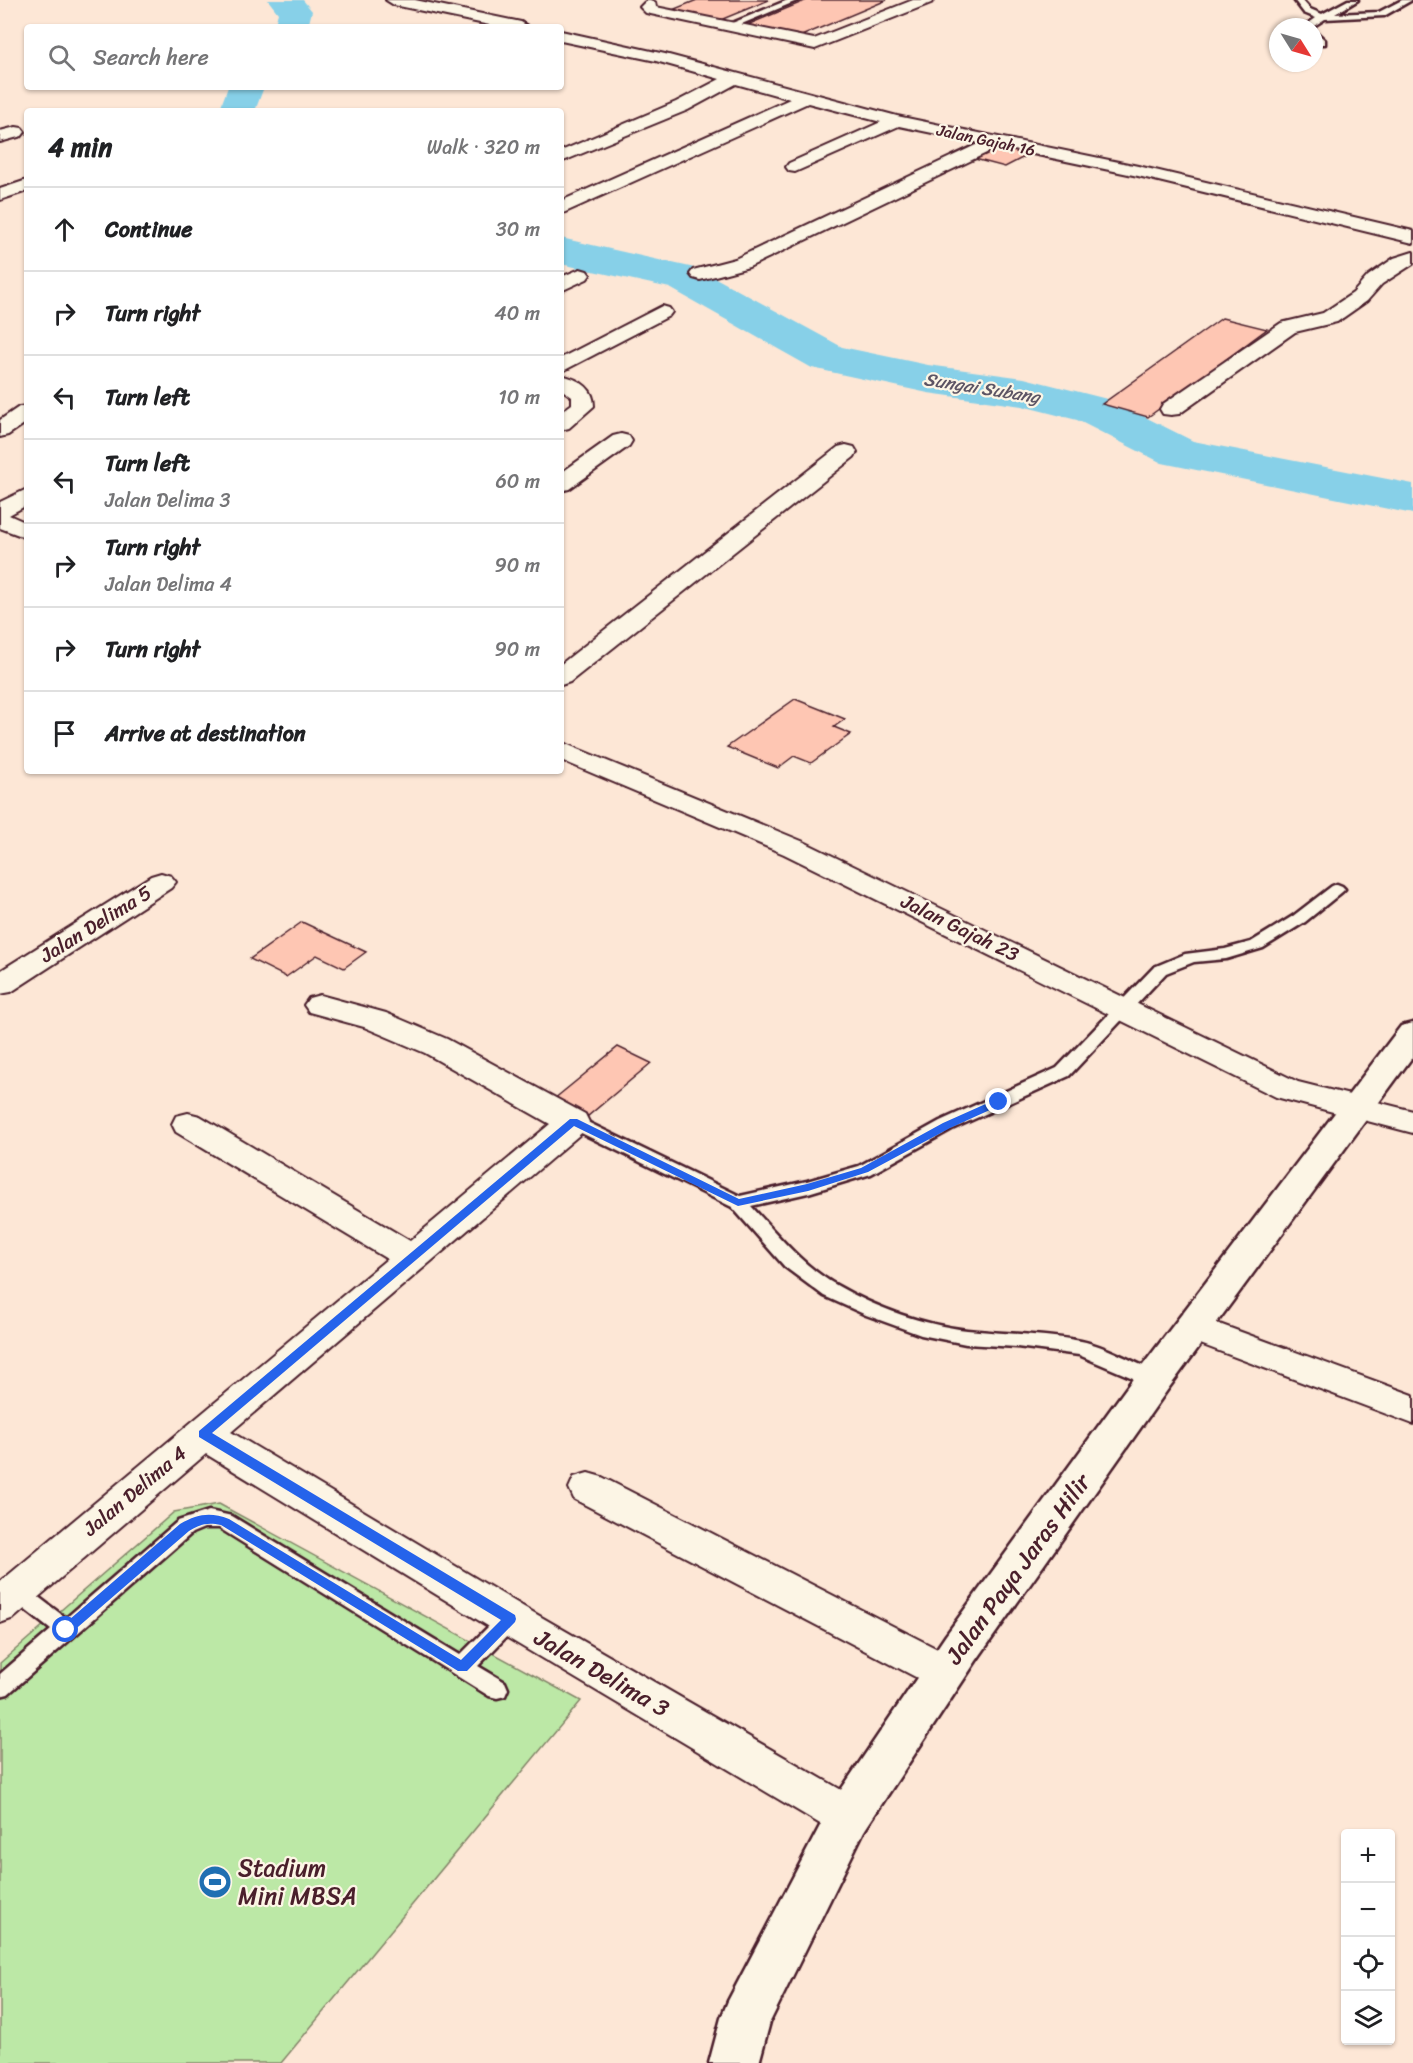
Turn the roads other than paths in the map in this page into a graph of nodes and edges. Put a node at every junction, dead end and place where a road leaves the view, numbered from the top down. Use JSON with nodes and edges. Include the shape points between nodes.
{"nodes":[{"id":1,"x":394,"y":0,"type":"edge"},
{"id":2,"x":795,"y":0,"type":"edge"},
{"id":3,"x":926,"y":0,"type":"edge"},
{"id":4,"x":1298,"y":0,"type":"edge"},
{"id":5,"x":1354,"y":0,"type":"edge"},
{"id":6,"x":1408,"y":0,"type":"edge"},
{"id":7,"x":634,"y":2,"type":"dead end"},
{"id":8,"x":657,"y":3,"type":"edge"},
{"id":9,"x":1322,"y":17,"type":"junction"},
{"id":10,"x":507,"y":24,"type":"edge"},
{"id":11,"x":729,"y":26,"type":"junction"},
{"id":12,"x":564,"y":37,"type":"edge"},
{"id":13,"x":736,"y":77,"type":"junction"},
{"id":14,"x":806,"y":98,"type":"junction"},
{"id":15,"x":897,"y":121,"type":"junction"},
{"id":16,"x":997,"y":142,"type":"junction"},
{"id":17,"x":564,"y":156,"type":"edge"},
{"id":18,"x":795,"y":167,"type":"dead end"},
{"id":19,"x":24,"y":186,"type":"edge"},
{"id":20,"x":0,"y":195,"type":"edge"},
{"id":21,"x":564,"y":207,"type":"edge"},
{"id":22,"x":1413,"y":237,"type":"edge"},
{"id":23,"x":1413,"y":258,"type":"edge"},
{"id":24,"x":700,"y":274,"type":"dead end"},
{"id":25,"x":580,"y":275,"type":"dead end"},
{"id":26,"x":564,"y":283,"type":"edge"},
{"id":27,"x":662,"y":312,"type":"dead end"},
{"id":28,"x":564,"y":364,"type":"edge"},
{"id":29,"x":564,"y":382,"type":"edge"},
{"id":30,"x":1171,"y":409,"type":"dead end"},
{"id":31,"x":24,"y":414,"type":"edge"},
{"id":32,"x":564,"y":421,"type":"edge"},
{"id":33,"x":0,"y":430,"type":"edge"},
{"id":34,"x":621,"y":441,"type":"dead end"},
{"id":35,"x":846,"y":453,"type":"dead end"},
{"id":36,"x":564,"y":482,"type":"edge"},
{"id":37,"x":24,"y":498,"type":"edge"},
{"id":38,"x":0,"y":511,"type":"edge"},
{"id":39,"x":0,"y":520,"type":"edge"},
{"id":40,"x":24,"y":530,"type":"edge"},
{"id":41,"x":564,"y":675,"type":"edge"},
{"id":42,"x":564,"y":751,"type":"edge"},
{"id":43,"x":161,"y":882,"type":"dead end"},
{"id":44,"x":1337,"y":889,"type":"dead end"},
{"id":45,"x":0,"y":985,"type":"edge"},
{"id":46,"x":320,"y":1005,"type":"dead end"},
{"id":47,"x":1123,"y":1008,"type":"junction"},
{"id":48,"x":1413,"y":1033,"type":"edge"},
{"id":49,"x":1357,"y":1107,"type":"junction"},
{"id":50,"x":573,"y":1122,"type":"junction"},
{"id":51,"x":1413,"y":1122,"type":"edge"},
{"id":52,"x":188,"y":1124,"type":"dead end"},
{"id":53,"x":738,"y":1203,"type":"junction"},
{"id":54,"x":412,"y":1258,"type":"junction"},
{"id":55,"x":1192,"y":1327,"type":"junction"},
{"id":56,"x":1154,"y":1379,"type":"junction"},
{"id":57,"x":1413,"y":1410,"type":"edge"},
{"id":58,"x":203,"y":1434,"type":"junction"},
{"id":59,"x":588,"y":1488,"type":"dead end"},
{"id":60,"x":8,"y":1599,"type":"edge"},
{"id":61,"x":510,"y":1619,"type":"junction"},
{"id":62,"x":66,"y":1630,"type":"junction"},
{"id":63,"x":463,"y":1667,"type":"junction"},
{"id":64,"x":944,"y":1672,"type":"junction"},
{"id":65,"x":0,"y":1687,"type":"edge"},
{"id":66,"x":497,"y":1689,"type":"dead end"},
{"id":67,"x":848,"y":1817,"type":"junction"},
{"id":68,"x":734,"y":2063,"type":"edge"}],
"edges":[{"from":1,"to":10,"type":"street"},
{"from":2,"to":11,"type":"lane"},
{"from":3,"to":11,"type":"street","via":[[820,44]]},
{"from":4,"to":9,"type":"lane","via":[[1307,11]]},
{"from":5,"to":9,"type":"lane"},
{"from":6,"to":9,"type":"lane","via":[[1381,14]]},
{"from":7,"to":8,"type":"street"},
{"from":8,"to":11,"type":"street","via":[[648,8]]},
{"from":12,"to":13,"type":"street","name":"Jalan Gajah 16"},
{"from":13,"to":14,"type":"street","name":"Jalan Gajah 16"},
{"from":13,"to":17,"type":"street"},
{"from":14,"to":15,"type":"street","name":"Jalan Gajah 16"},
{"from":14,"to":21,"type":"street"},
{"from":15,"to":16,"type":"street","name":"Jalan Gajah 16"},
{"from":15,"to":18,"type":"street"},
{"from":16,"to":22,"type":"street","name":"Jalan Gajah 16","via":[[1138,171]]},
{"from":16,"to":24,"type":"street","via":[[742,263]]},
{"from":19,"to":20,"type":"street"},
{"from":23,"to":30,"type":"street","via":[[1375,280],[1360,297],[1330,318],[1288,327]]},
{"from":25,"to":26,"type":"street"},
{"from":27,"to":28,"type":"street"},
{"from":29,"to":32,"type":"street","via":[[583,396],[583,406]]},
{"from":31,"to":33,"type":"street"},
{"from":34,"to":36,"type":"street"},
{"from":35,"to":41,"type":"street"},
{"from":37,"to":38,"type":"street"},
{"from":39,"to":40,"type":"street"},
{"from":42,"to":47,"type":"street","name":"Jalan Gajah 23","via":[[794,848]]},
{"from":43,"to":45,"type":"street","name":"Jalan Delima 5"},
{"from":44,"to":47,"type":"lane","via":[[1257,945],[1226,954],[1191,957],[1160,970]]},
{"from":46,"to":50,"type":"street","via":[[375,1020],[436,1046]]},
{"from":47,"to":49,"type":"street","name":"Jalan Gajah 23","via":[[1287,1090]]},
{"from":47,"to":53,"type":"lane","via":[[1063,1072],[946,1125],[865,1170]]},
{"from":48,"to":49,"type":"street","name":"Jalan Paya Jaras Hilir"},
{"from":49,"to":51,"type":"street","name":"Jalan Gajah 23"},
{"from":49,"to":55,"type":"street","name":"Jalan Paya Jaras Hilir"},
{"from":50,"to":53,"type":"lane"},
{"from":50,"to":54,"type":"street","name":"Jalan Delima 4"},
{"from":52,"to":54,"type":"street"},
{"from":53,"to":56,"type":"lane","via":[[792,1262],[831,1291],[873,1310],[921,1328],[966,1337],[1082,1348]]},
{"from":54,"to":58,"type":"street","name":"Jalan Delima 4"},
{"from":55,"to":56,"type":"street","name":"Jalan Paya Jaras Hilir"},
{"from":55,"to":57,"type":"street"},
{"from":56,"to":64,"type":"street","name":"Jalan Paya Jaras Hilir"},
{"from":58,"to":60,"type":"street","name":"Jalan Delima 4"},
{"from":58,"to":61,"type":"street","name":"Jalan Delima 3"},
{"from":59,"to":64,"type":"street"},
{"from":60,"to":62,"type":"lane"},
{"from":61,"to":63,"type":"lane"},
{"from":61,"to":67,"type":"street","name":"Jalan Delima 3"},
{"from":62,"to":63,"type":"lane","via":[[185,1527],[212,1518],[225,1522]]},
{"from":62,"to":65,"type":"lane"},
{"from":63,"to":66,"type":"lane"},
{"from":64,"to":67,"type":"street","name":"Jalan Paya Jaras Hilir"},
{"from":67,"to":68,"type":"street","name":"Jalan Paya Jaras Hilir","via":[[746,2018]]}]}
